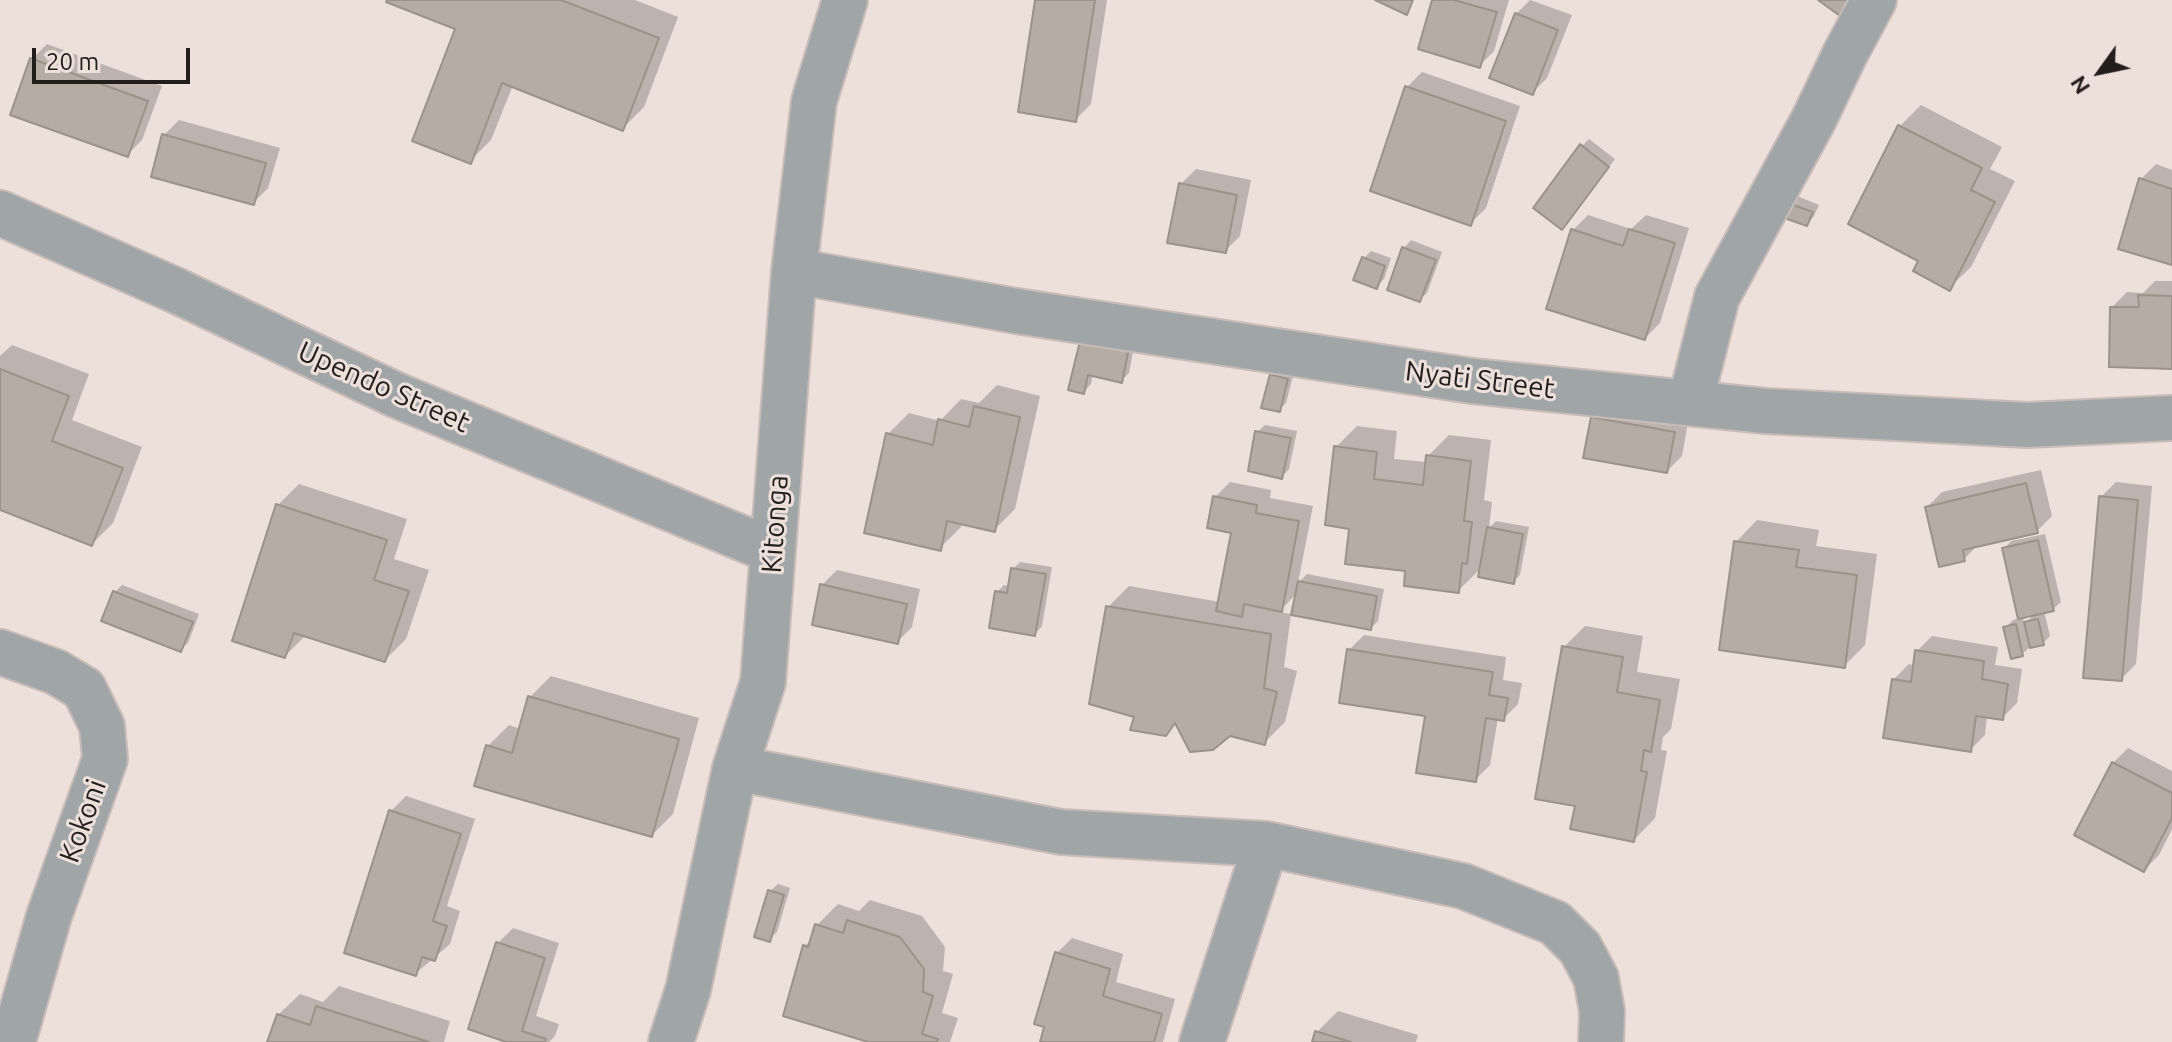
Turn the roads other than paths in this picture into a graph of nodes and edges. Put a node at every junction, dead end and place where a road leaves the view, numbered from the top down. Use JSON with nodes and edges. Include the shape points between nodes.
{"nodes":[{"id":1,"x":845,"y":0,"type":"edge"},
{"id":2,"x":1874,"y":0,"type":"edge"},
{"id":3,"x":0,"y":213,"type":"edge"},
{"id":4,"x":794,"y":271,"type":"junction"},
{"id":5,"x":1690,"y":403,"type":"junction"},
{"id":6,"x":2172,"y":418,"type":"edge"},
{"id":7,"x":773,"y":551,"type":"junction"},
{"id":8,"x":0,"y":652,"type":"edge"},
{"id":9,"x":735,"y":768,"type":"junction"},
{"id":10,"x":1266,"y":844,"type":"junction"},
{"id":11,"x":13,"y":1042,"type":"edge"},
{"id":12,"x":671,"y":1042,"type":"edge"},
{"id":13,"x":1202,"y":1042,"type":"edge"},
{"id":14,"x":1601,"y":1042,"type":"edge"}],
"edges":[{"from":1,"to":4,"type":"street","name":"Kitonga","via":[[814,101]]},
{"from":2,"to":5,"type":"street","via":[[1717,297]]},
{"from":3,"to":7,"type":"street","name":"Upendo Street","via":[[396,395]]},
{"from":4,"to":5,"type":"street","name":"Nyati Street","via":[[1457,379]]},
{"from":4,"to":7,"type":"street","name":"Kitonga"},
{"from":5,"to":6,"type":"street","name":"Nyati Street","via":[[2027,425]]},
{"from":7,"to":9,"type":"street","name":"Kitonga","via":[[763,682]]},
{"from":8,"to":11,"type":"street","name":"Kokoni","via":[[56,672],[84,689],[102,726],[105,759],[49,916]]},
{"from":9,"to":10,"type":"street","via":[[1061,832]]},
{"from":9,"to":12,"type":"street","name":"Kitonga","via":[[688,990]]},
{"from":10,"to":13,"type":"street"},
{"from":10,"to":14,"type":"street","via":[[1463,886],[1555,923],[1580,948],[1596,978]]}]}
